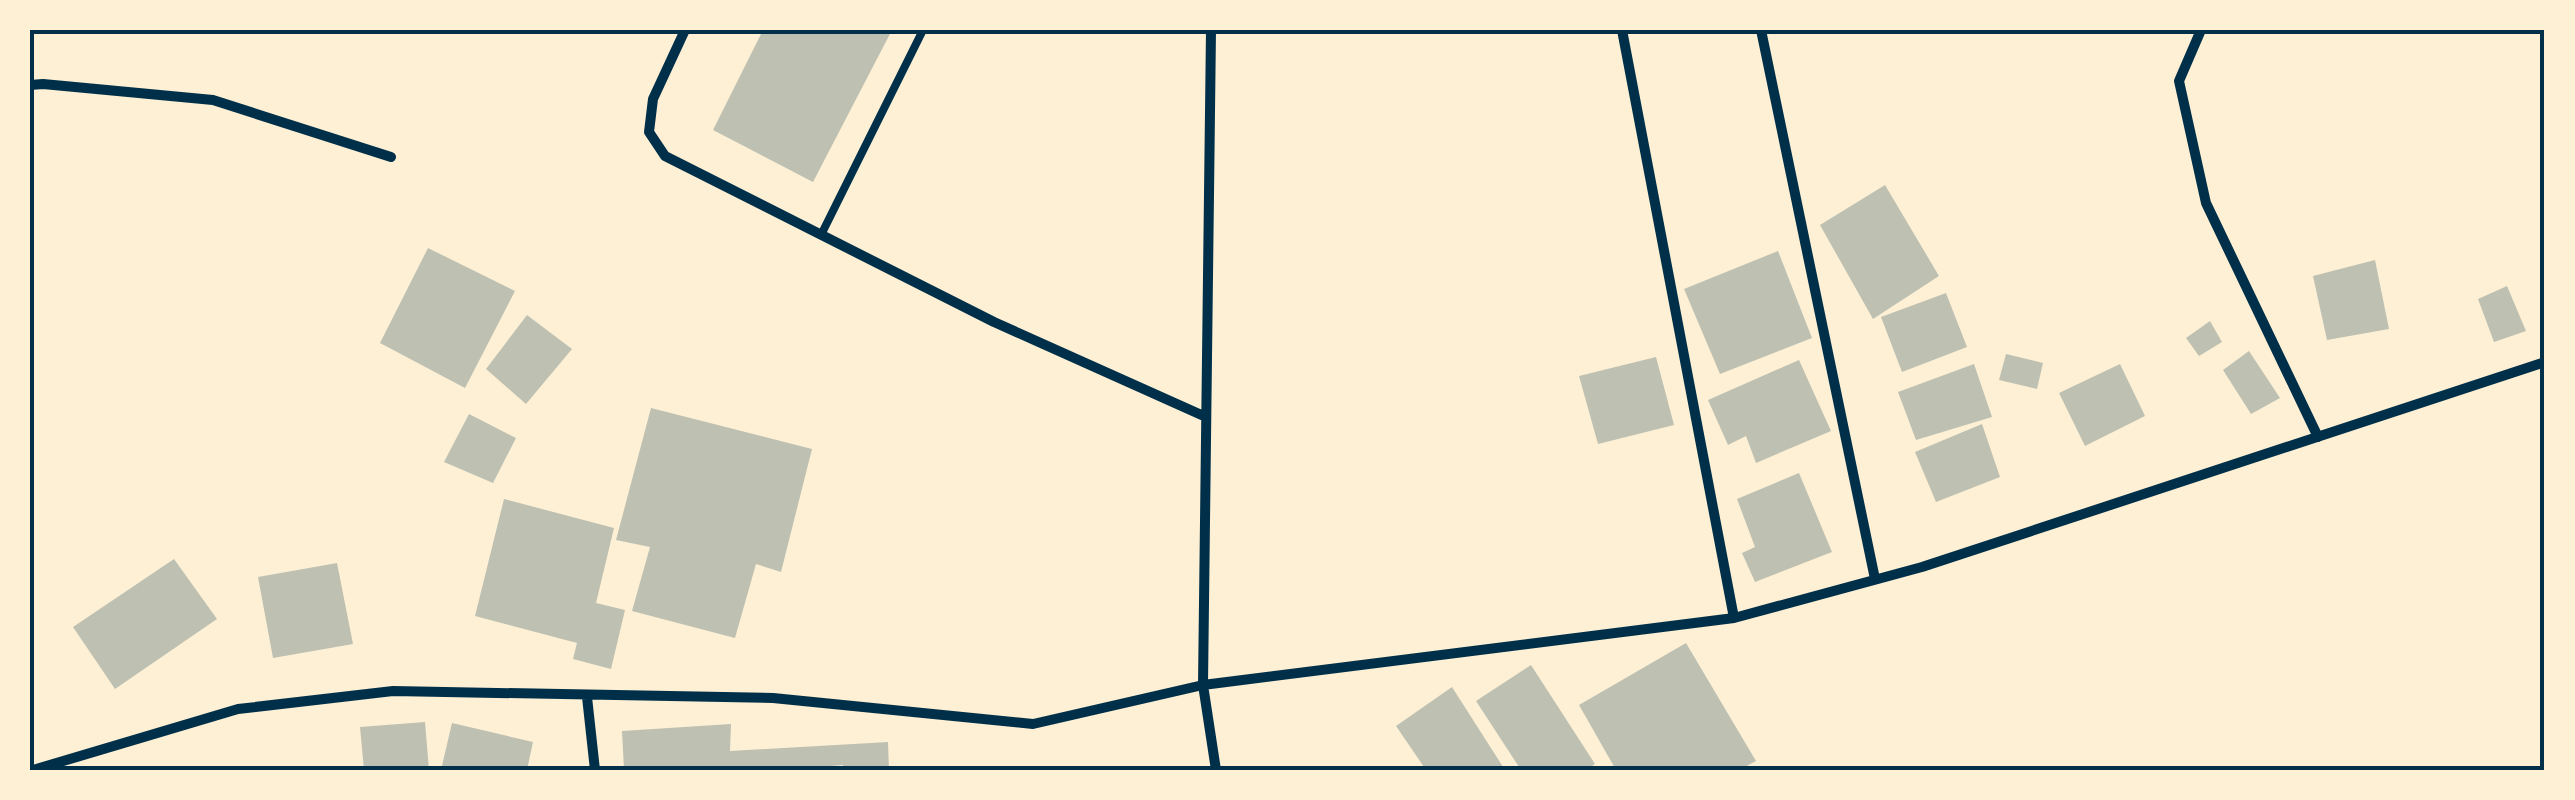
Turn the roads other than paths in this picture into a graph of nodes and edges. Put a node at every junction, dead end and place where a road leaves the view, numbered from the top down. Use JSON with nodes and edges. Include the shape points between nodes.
{"nodes":[{"id":1,"x":684,"y":30,"type":"edge"},
{"id":2,"x":923,"y":30,"type":"edge"},
{"id":3,"x":1212,"y":30,"type":"edge"},
{"id":4,"x":1622,"y":30,"type":"edge"},
{"id":5,"x":1762,"y":30,"type":"edge"},
{"id":6,"x":2200,"y":30,"type":"edge"},
{"id":7,"x":30,"y":86,"type":"edge"},
{"id":8,"x":391,"y":157,"type":"dead end"},
{"id":9,"x":821,"y":235,"type":"junction"},
{"id":10,"x":2545,"y":362,"type":"edge"},
{"id":11,"x":1206,"y":418,"type":"junction"},
{"id":12,"x":2318,"y":437,"type":"junction"},
{"id":13,"x":1876,"y":579,"type":"junction"},
{"id":14,"x":1734,"y":618,"type":"junction"},
{"id":15,"x":1202,"y":685,"type":"junction"},
{"id":16,"x":586,"y":697,"type":"junction"},
{"id":17,"x":34,"y":770,"type":"edge"},
{"id":18,"x":594,"y":770,"type":"edge"},
{"id":19,"x":1216,"y":770,"type":"edge"}],
"edges":[{"from":1,"to":9,"type":"street","via":[[653,100],[649,132],[665,156]]},
{"from":2,"to":9,"type":"lane"},
{"from":3,"to":11,"type":"street"},
{"from":4,"to":14,"type":"street"},
{"from":5,"to":13,"type":"street"},
{"from":6,"to":12,"type":"street","via":[[2179,80],[2206,202]]},
{"from":7,"to":8,"type":"street","via":[[213,100]]},
{"from":9,"to":11,"type":"street"},
{"from":10,"to":12,"type":"street"},
{"from":11,"to":15,"type":"street"},
{"from":12,"to":13,"type":"street"},
{"from":13,"to":14,"type":"street"},
{"from":14,"to":15,"type":"street"},
{"from":15,"to":16,"type":"street","via":[[1032,724],[772,698]]},
{"from":15,"to":19,"type":"street"},
{"from":16,"to":17,"type":"street","via":[[392,691],[238,708]]},
{"from":16,"to":18,"type":"street"}]}
